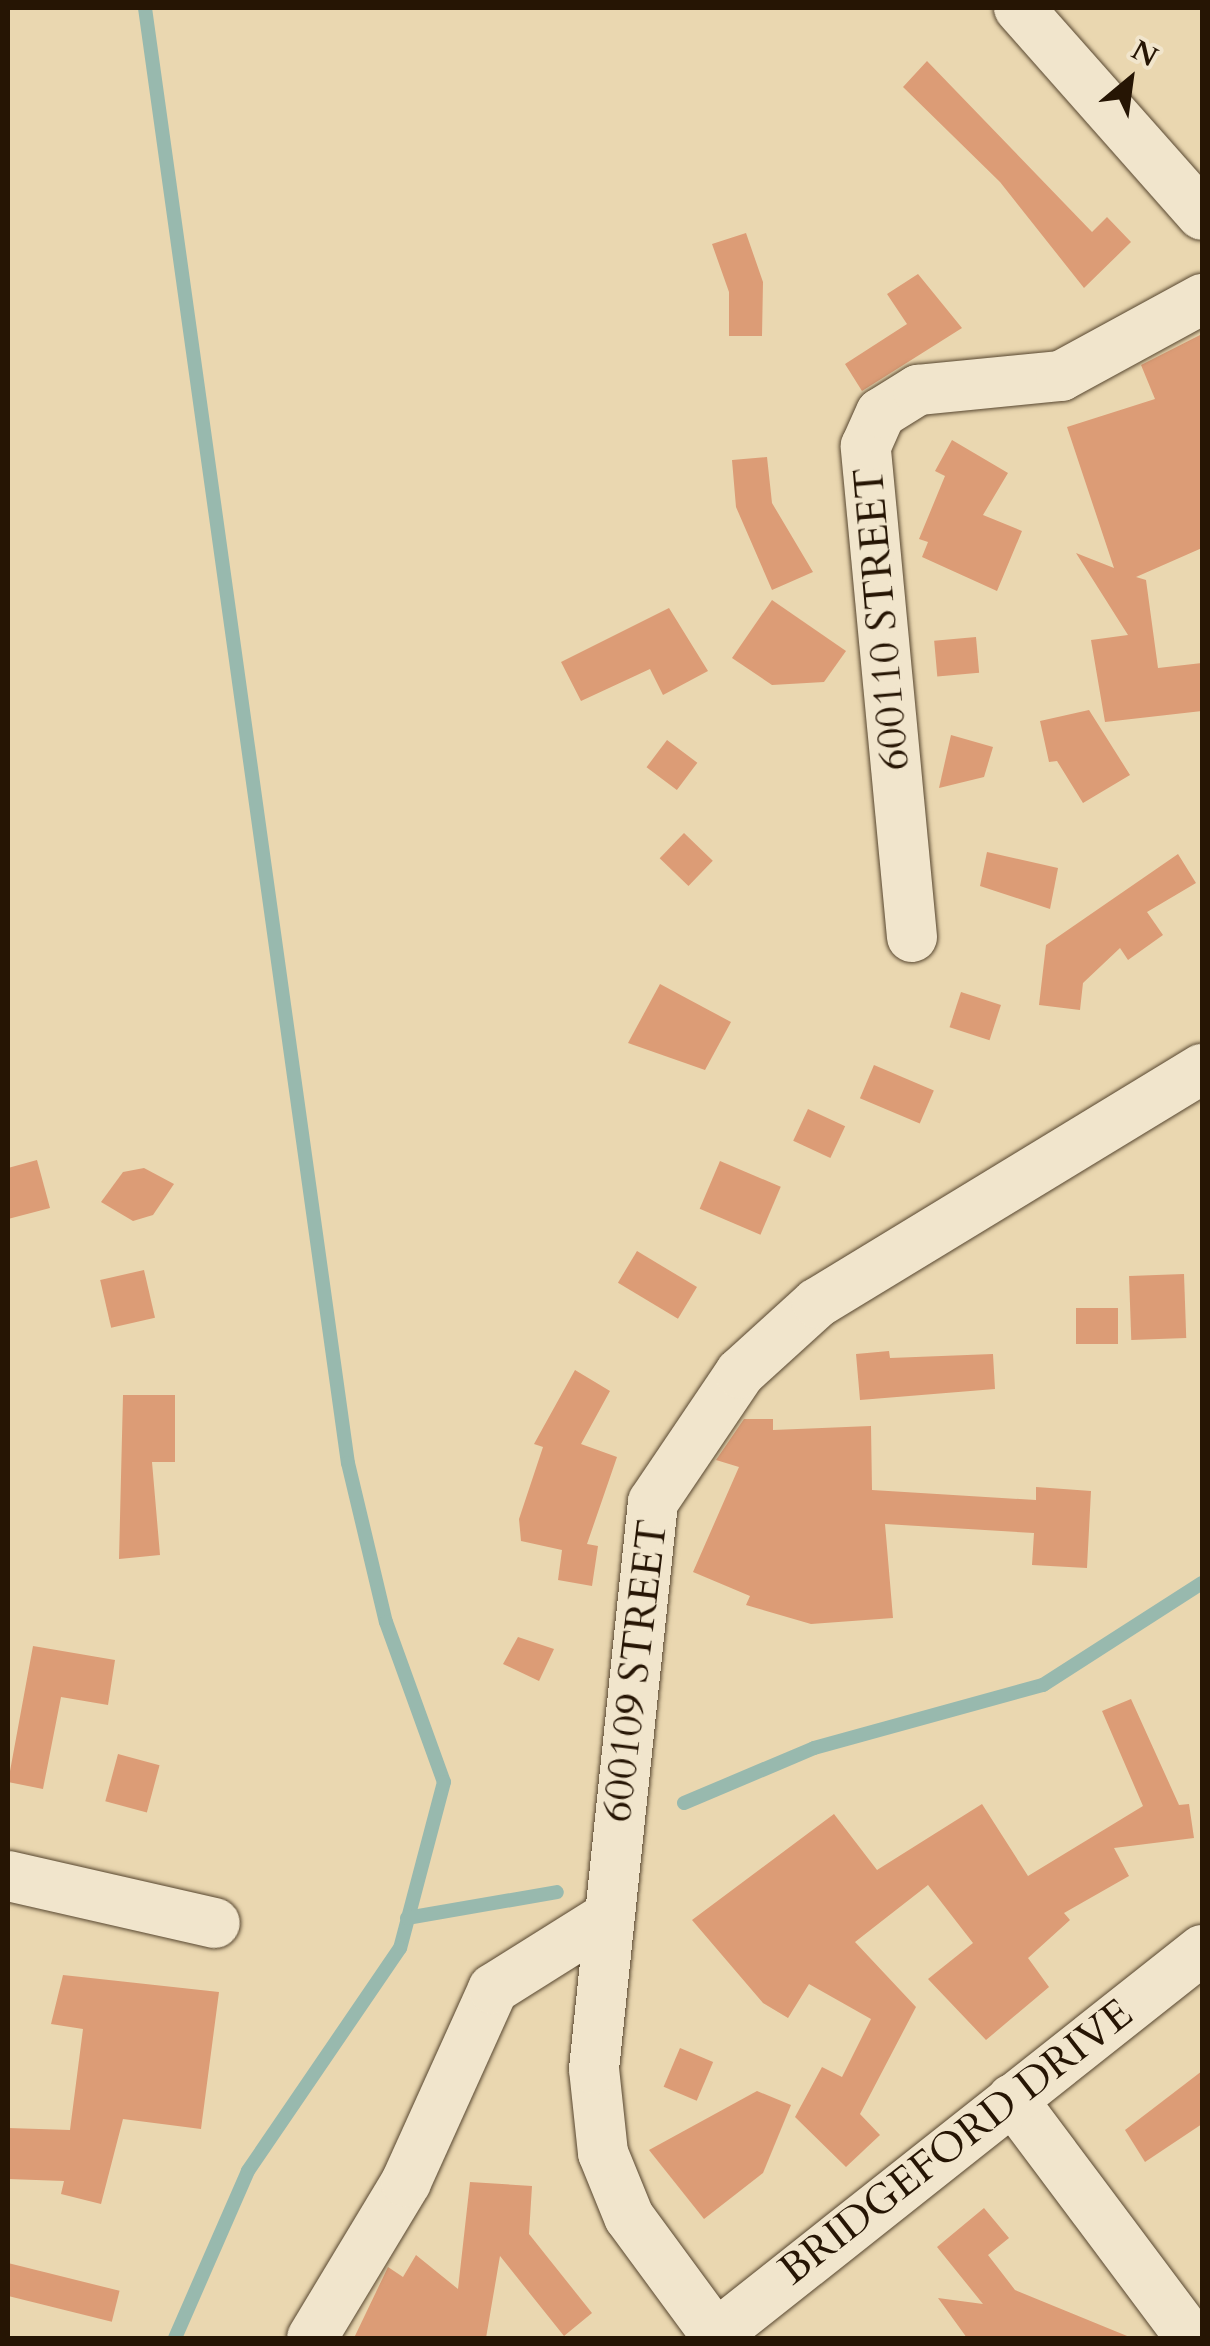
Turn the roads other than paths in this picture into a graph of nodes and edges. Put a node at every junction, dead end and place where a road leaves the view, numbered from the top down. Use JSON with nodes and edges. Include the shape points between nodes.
{"nodes":[{"id":1,"x":1019,"y":8,"type":"edge"},
{"id":2,"x":1202,"y":215,"type":"edge"},
{"id":3,"x":1202,"y":299,"type":"edge"},
{"id":4,"x":912,"y":937,"type":"dead end"},
{"id":5,"x":1202,"y":1069,"type":"edge"},
{"id":6,"x":8,"y":1876,"type":"edge"},
{"id":7,"x":608,"y":1916,"type":"junction"},
{"id":8,"x":215,"y":1923,"type":"dead end"},
{"id":9,"x":1202,"y":1950,"type":"edge"},
{"id":10,"x":1012,"y":2098,"type":"junction"},
{"id":11,"x":716,"y":2337,"type":"edge"},
{"id":12,"x":312,"y":2338,"type":"edge"},
{"id":13,"x":1191,"y":2338,"type":"edge"}],
"edges":[{"from":1,"to":2,"type":"street"},
{"from":3,"to":4,"type":"street","name":"600110 STREET","via":[[1060,376],[918,390],[881,412],[866,446]]},
{"from":5,"to":7,"type":"street","name":"600109 STREET","via":[[817,1303],[740,1373],[686,1442],[653,1502],[636,1602]]},
{"from":6,"to":8,"type":"street"},
{"from":7,"to":11,"type":"street","name":"600109 STREET","via":[[594,2069],[603,2153],[629,2216]]},
{"from":7,"to":12,"type":"street","via":[[494,1988],[406,2182]]},
{"from":9,"to":10,"type":"street","name":"BRIDGEFORD DRIVE"},
{"from":10,"to":11,"type":"street","name":"BRIDGEFORD DRIVE"},
{"from":10,"to":13,"type":"street"}]}
